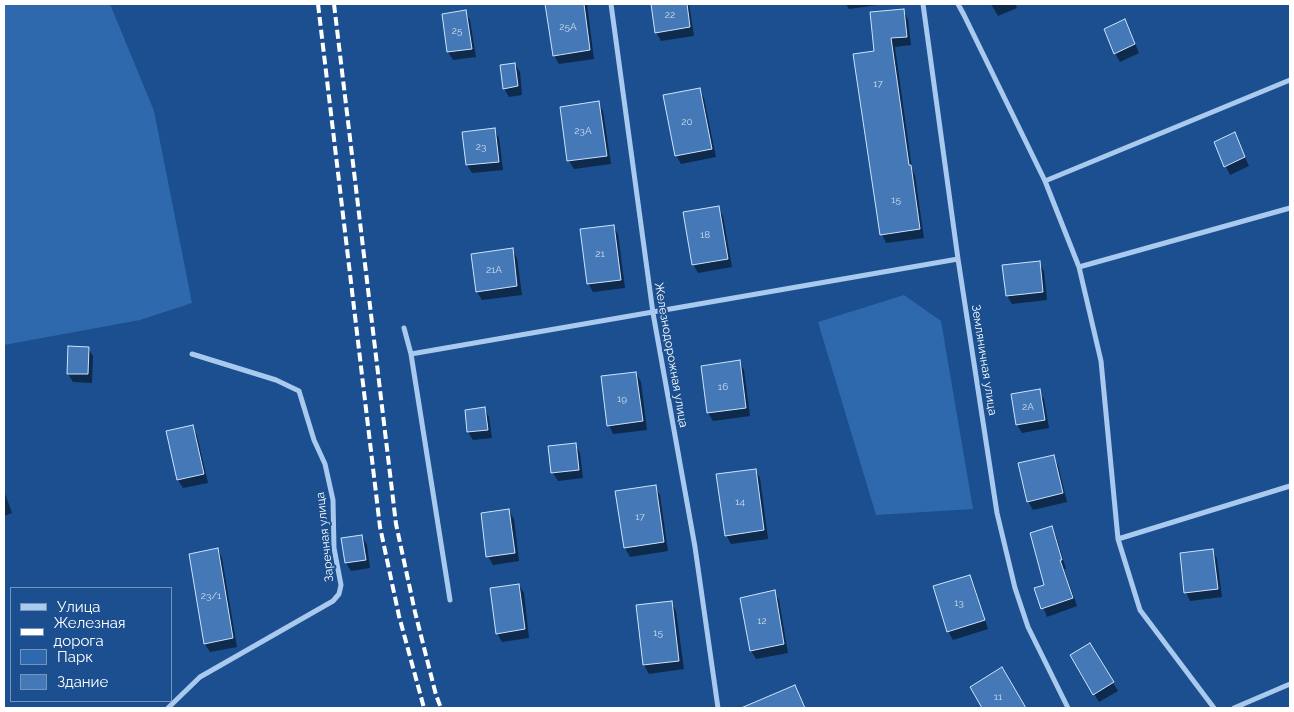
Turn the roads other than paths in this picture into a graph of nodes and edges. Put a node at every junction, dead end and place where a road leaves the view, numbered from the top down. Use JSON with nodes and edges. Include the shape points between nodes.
{"nodes":[{"id":1,"x":611,"y":4,"type":"edge"},
{"id":2,"x":923,"y":4,"type":"edge"},
{"id":3,"x":958,"y":4,"type":"edge"},
{"id":4,"x":1290,"y":80,"type":"edge"},
{"id":5,"x":1045,"y":181,"type":"junction"},
{"id":6,"x":1290,"y":208,"type":"edge"},
{"id":7,"x":958,"y":259,"type":"junction"},
{"id":8,"x":1079,"y":267,"type":"junction"},
{"id":9,"x":653,"y":313,"type":"junction"},
{"id":10,"x":404,"y":328,"type":"dead end"},
{"id":11,"x":192,"y":354,"type":"dead end"},
{"id":12,"x":411,"y":354,"type":"junction"},
{"id":13,"x":1290,"y":486,"type":"edge"},
{"id":14,"x":1118,"y":540,"type":"junction"},
{"id":15,"x":450,"y":600,"type":"dead end"},
{"id":16,"x":1290,"y":684,"type":"edge"},
{"id":17,"x":168,"y":708,"type":"edge"},
{"id":18,"x":718,"y":708,"type":"edge"},
{"id":19,"x":1068,"y":708,"type":"edge"},
{"id":20,"x":1214,"y":708,"type":"edge"},
{"id":21,"x":1234,"y":708,"type":"edge"}],
"edges":[{"from":1,"to":9,"type":"street","name":"Железнодорожная улица"},
{"from":2,"to":7,"type":"street","name":"Земляничная улица"},
{"from":3,"to":5,"type":"street"},
{"from":4,"to":5,"type":"street"},
{"from":5,"to":8,"type":"street"},
{"from":6,"to":8,"type":"street"},
{"from":7,"to":9,"type":"street"},
{"from":7,"to":19,"type":"street","name":"Земляничная улица","via":[[998,513],[1015,588],[1028,627]]},
{"from":8,"to":14,"type":"street","via":[[1101,361]]},
{"from":9,"to":12,"type":"street"},
{"from":9,"to":18,"type":"street","name":"Железнодорожная улица"},
{"from":10,"to":12,"type":"street"},
{"from":11,"to":17,"type":"street","name":"Заречная улица","via":[[276,380],[299,391],[325,464],[333,500],[334,548],[341,585],[333,601],[200,677]]},
{"from":12,"to":15,"type":"street"},
{"from":13,"to":14,"type":"street"},
{"from":14,"to":20,"type":"street","via":[[1140,610]]},
{"from":16,"to":21,"type":"street"}]}
